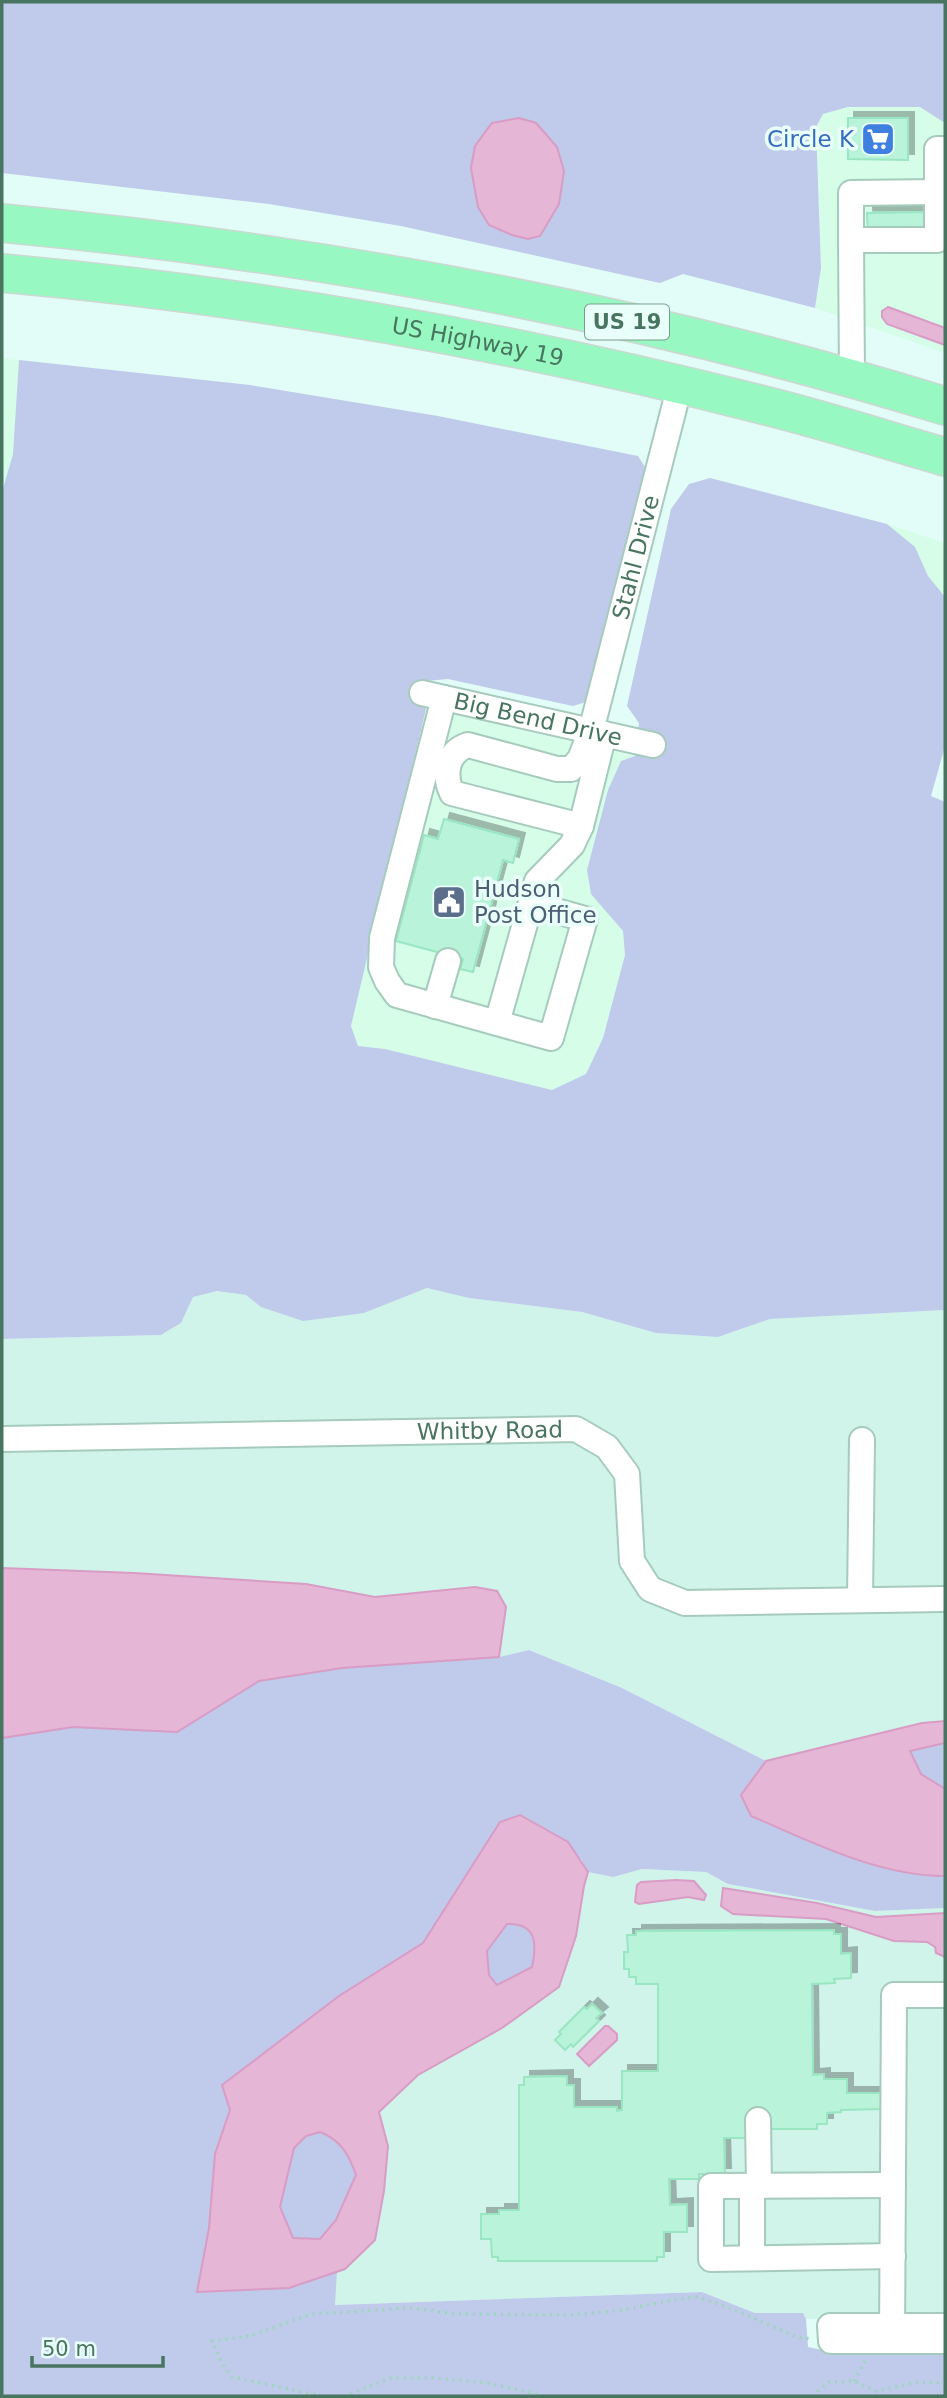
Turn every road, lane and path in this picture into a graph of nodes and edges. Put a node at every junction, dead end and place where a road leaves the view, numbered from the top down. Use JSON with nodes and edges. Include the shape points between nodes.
{"nodes":[{"id":1,"x":945,"y":149,"type":"edge"},
{"id":2,"x":937,"y":192,"type":"junction"},
{"id":3,"x":2,"y":223,"type":"edge"},
{"id":4,"x":851,"y":240,"type":"junction"},
{"id":5,"x":941,"y":244,"type":"edge"},
{"id":6,"x":2,"y":247,"type":"edge"},
{"id":7,"x":208,"y":247,"type":"junction"},
{"id":8,"x":2,"y":272,"type":"edge"},
{"id":9,"x":852,"y":377,"type":"junction"},
{"id":10,"x":680,"y":385,"type":"junction"},
{"id":11,"x":945,"y":405,"type":"edge"},
{"id":12,"x":945,"y":457,"type":"edge"},
{"id":13,"x":598,"y":732,"type":"junction"},
{"id":14,"x":653,"y":745,"type":"dead end"},
{"id":15,"x":571,"y":769,"type":"junction"},
{"id":16,"x":589,"y":793,"type":"junction"},
{"id":17,"x":581,"y":826,"type":"junction"},
{"id":18,"x":534,"y":892,"type":"junction"},
{"id":19,"x":448,"y":961,"type":"dead end"},
{"id":20,"x":435,"y":1006,"type":"junction"},
{"id":21,"x":497,"y":1023,"type":"junction"},
{"id":22,"x":2,"y":1439,"type":"edge"},
{"id":23,"x":862,"y":1440,"type":"dead end"},
{"id":24,"x":860,"y":1599,"type":"junction"},
{"id":25,"x":945,"y":1599,"type":"edge"},
{"id":26,"x":945,"y":1995,"type":"edge"},
{"id":27,"x":758,"y":2120,"type":"dead end"},
{"id":28,"x":893,"y":2185,"type":"junction"},
{"id":29,"x":755,"y":2186,"type":"junction"},
{"id":30,"x":893,"y":2256,"type":"junction"},
{"id":31,"x":752,"y":2258,"type":"junction"},
{"id":32,"x":945,"y":2326,"type":"edge"},
{"id":33,"x":892,"y":2333,"type":"junction"},
{"id":34,"x":831,"y":2341,"type":"joint"},
{"id":35,"x":945,"y":2341,"type":"edge"},
{"id":36,"x":945,"y":2383,"type":"edge"},
{"id":37,"x":322,"y":2396,"type":"edge"},
{"id":38,"x":344,"y":2396,"type":"edge"},
{"id":39,"x":545,"y":2396,"type":"edge"},
{"id":40,"x":812,"y":2396,"type":"edge"}],
"edges":[{"from":1,"to":2,"type":"street","via":[[937,149]]},
{"from":2,"to":4,"type":"street","via":[[851,193]]},
{"from":2,"to":5,"type":"street"},
{"from":3,"to":7,"type":"highway","number":"US 19"},
{"from":4,"to":5,"type":"street"},
{"from":4,"to":9,"type":"street"},
{"from":6,"to":7,"type":"highway","via":[[110,256]]},
{"from":7,"to":9,"type":"highway","number":"US 19","via":[[508,296]]},
{"from":8,"to":10,"type":"highway","name":"US Highway 19","number":"US 19","via":[[353,318]]},
{"from":9,"to":11,"type":"highway","number":"US 19"},
{"from":10,"to":12,"type":"highway","name":"US Highway 19","number":"US 19"},
{"from":10,"to":13,"type":"street","name":"Stahl Drive"},
{"from":13,"to":14,"type":"street","name":"Big Bend Drive"},
{"from":13,"to":15,"type":"street"},
{"from":13,"to":16,"type":"street"},
{"from":13,"to":20,"type":"street","name":"Big Bend Drive","via":[[433,696],[380,958],[397,995]]},
{"from":15,"to":16,"type":"street"},
{"from":15,"to":17,"type":"street","via":[[468,745],[450,759],[447,774],[452,793]]},
{"from":16,"to":17,"type":"street"},
{"from":17,"to":18,"type":"street","via":[[572,845]]},
{"from":18,"to":21,"type":"street"},
{"from":18,"to":21,"type":"street","via":[[585,919],[551,1038]]},
{"from":19,"to":20,"type":"street"},
{"from":20,"to":21,"type":"street"},
{"from":22,"to":24,"type":"street","name":"Whitby Road","via":[[576,1429],[607,1447],[627,1474],[632,1561],[650,1589],[685,1603]]},
{"from":23,"to":24,"type":"street"},
{"from":24,"to":25,"type":"street","name":"Whitby Road"},
{"from":26,"to":28,"type":"street","via":[[894,1995]]},
{"from":27,"to":29,"type":"street"},
{"from":28,"to":29,"type":"street"},
{"from":28,"to":30,"type":"street"},
{"from":29,"to":31,"type":"street"},
{"from":29,"to":31,"type":"street","via":[[711,2186],[711,2259]]},
{"from":30,"to":31,"type":"street"},
{"from":30,"to":33,"type":"street"},
{"from":32,"to":33,"type":"street"},
{"from":33,"to":34,"type":"street"},
{"from":33,"to":35,"type":"street"},
{"from":34,"to":37,"type":"path","via":[[797,2337],[697,2297],[573,2315],[454,2314],[412,2308],[311,2314],[250,2336],[212,2341],[232,2377]]},
{"from":36,"to":40,"type":"path","via":[[919,2382],[875,2391],[854,2381],[829,2382]]},
{"from":38,"to":39,"type":"path","via":[[391,2378],[405,2378],[488,2383]]}]}
